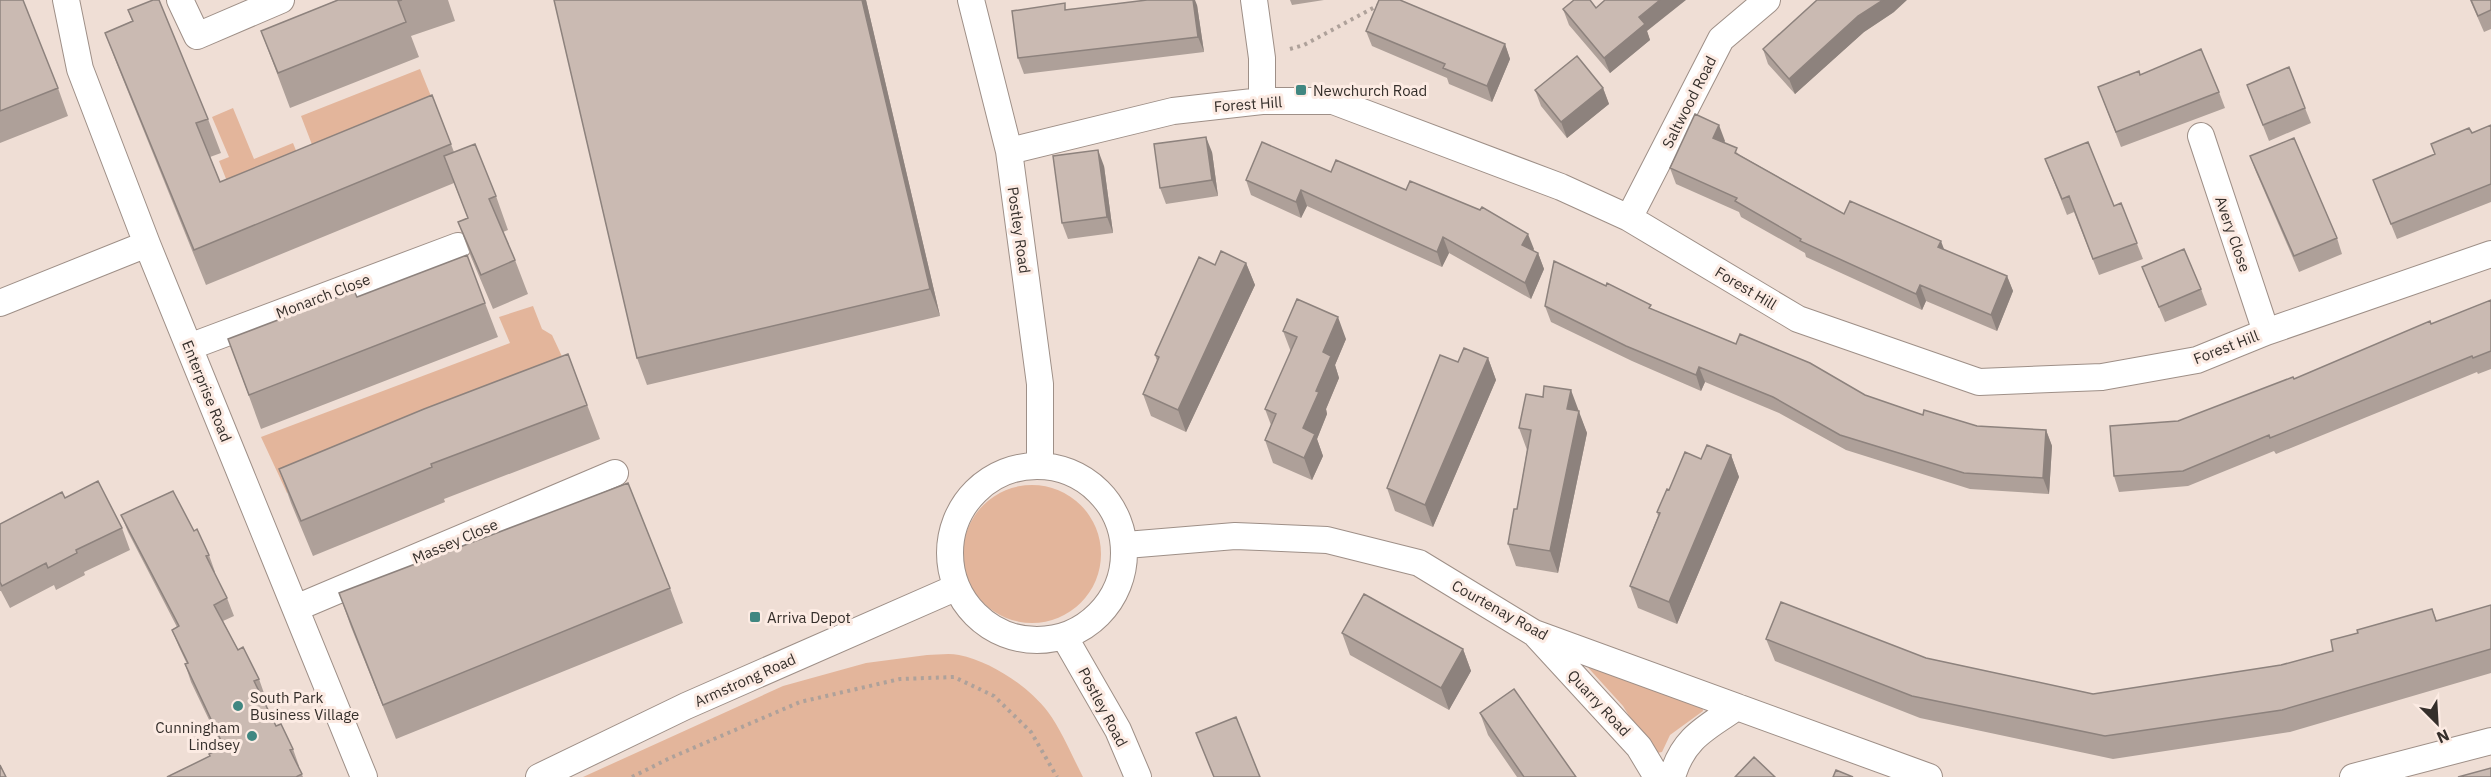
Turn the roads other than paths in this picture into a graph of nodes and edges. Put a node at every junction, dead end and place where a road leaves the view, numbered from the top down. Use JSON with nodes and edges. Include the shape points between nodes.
{"nodes":[{"id":1,"x":66,"y":0,"type":"edge"},
{"id":2,"x":180,"y":0,"type":"edge"},
{"id":3,"x":281,"y":0,"type":"edge"},
{"id":4,"x":971,"y":0,"type":"edge"},
{"id":5,"x":1254,"y":0,"type":"edge"},
{"id":6,"x":1767,"y":0,"type":"edge"},
{"id":7,"x":1262,"y":101,"type":"junction"},
{"id":8,"x":2200,"y":136,"type":"dead end"},
{"id":9,"x":1009,"y":151,"type":"junction"},
{"id":10,"x":1629,"y":218,"type":"junction"},
{"id":11,"x":147,"y":244,"type":"junction"},
{"id":12,"x":458,"y":246,"type":"dead end"},
{"id":13,"x":2491,"y":254,"type":"edge"},
{"id":14,"x":0,"y":303,"type":"edge"},
{"id":15,"x":2266,"y":332,"type":"junction"},
{"id":16,"x":189,"y":347,"type":"junction"},
{"id":17,"x":1040,"y":465,"type":"junction"},
{"id":18,"x":615,"y":473,"type":"dead end"},
{"id":19,"x":1126,"y":545,"type":"junction"},
{"id":20,"x":955,"y":588,"type":"junction"},
{"id":21,"x":296,"y":608,"type":"junction"},
{"id":22,"x":1534,"y":633,"type":"junction"},
{"id":23,"x":1065,"y":638,"type":"junction"},
{"id":24,"x":1737,"y":707,"type":"junction"},
{"id":25,"x":2491,"y":741,"type":"edge"},
{"id":26,"x":364,"y":777,"type":"edge"},
{"id":27,"x":538,"y":777,"type":"edge"},
{"id":28,"x":1138,"y":777,"type":"edge"},
{"id":29,"x":1657,"y":777,"type":"edge"},
{"id":30,"x":1672,"y":777,"type":"edge"},
{"id":31,"x":1929,"y":777,"type":"edge"},
{"id":32,"x":2353,"y":777,"type":"edge"}],
"edges":[{"from":1,"to":11,"type":"street","name":"Enterprise Road","via":[[80,69]]},
{"from":2,"to":3,"type":"street","via":[[197,36]]},
{"from":4,"to":9,"type":"street","name":"Postley Road"},
{"from":5,"to":7,"type":"street","via":[[1262,58]]},
{"from":6,"to":10,"type":"street","name":"Saltwood Road","via":[[1721,39]]},
{"from":7,"to":9,"type":"street","name":"Forest Hill","via":[[1173,111]]},
{"from":7,"to":10,"type":"street","name":"Forest Hill","via":[[1333,101],[1561,187]]},
{"from":8,"to":15,"type":"street","name":"Avery Close"},
{"from":9,"to":17,"type":"street","name":"Postley Road","via":[[1040,384]]},
{"from":10,"to":15,"type":"street","name":"Forest Hill","via":[[1798,319],[1979,382],[2112,376],[2197,360]]},
{"from":11,"to":14,"type":"street"},
{"from":11,"to":16,"type":"street","name":"Enterprise Road"},
{"from":12,"to":16,"type":"street","name":"Monarch Close"},
{"from":13,"to":15,"type":"street","name":"Forest Hill"},
{"from":16,"to":21,"type":"street","name":"Enterprise Road"},
{"from":17,"to":19,"type":"street","via":[[1058,467],[1083,478],[1115,511]]},
{"from":17,"to":20,"type":"street","via":[[994,475],[965,501],[949,537]]},
{"from":18,"to":21,"type":"street","name":"Massey Close"},
{"from":19,"to":22,"type":"street","name":"Courtenay Road","via":[[1234,536],[1327,540],[1419,563]]},
{"from":19,"to":23,"type":"street","via":[[1119,589],[1098,618]]},
{"from":20,"to":23,"type":"street","via":[[990,630],[1030,642]]},
{"from":20,"to":27,"type":"street","name":"Armstrong Road","via":[[717,692]]},
{"from":21,"to":26,"type":"street","name":"Enterprise Road"},
{"from":22,"to":24,"type":"street","name":"Courtenay Road"},
{"from":22,"to":29,"type":"street","name":"Quarry Road","via":[[1640,747]]},
{"from":23,"to":28,"type":"street","name":"Postley Road","via":[[1118,730]]},
{"from":24,"to":30,"type":"street","via":[[1697,734],[1678,758]]},
{"from":24,"to":31,"type":"street","name":"Courtenay Road"},
{"from":25,"to":32,"type":"street"}]}
